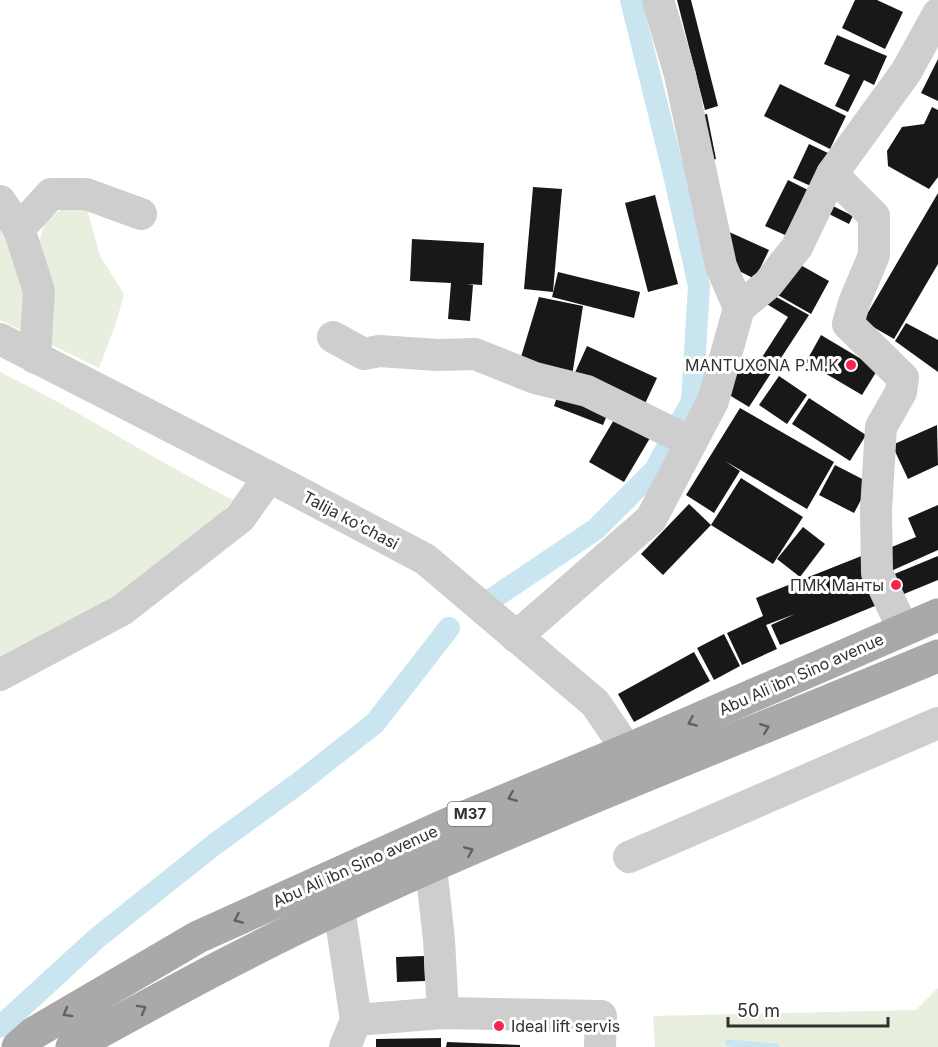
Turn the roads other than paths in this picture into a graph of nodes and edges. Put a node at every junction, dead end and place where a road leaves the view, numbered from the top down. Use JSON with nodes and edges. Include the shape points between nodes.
{"nodes":[{"id":1,"x":658,"y":0,"type":"edge"},
{"id":2,"x":938,"y":14,"type":"edge"},
{"id":3,"x":832,"y":174,"type":"junction"},
{"id":4,"x":0,"y":201,"type":"edge"},
{"id":5,"x":141,"y":214,"type":"dead end"},
{"id":6,"x":19,"y":229,"type":"junction"},
{"id":7,"x":739,"y":308,"type":"junction"},
{"id":8,"x":333,"y":337,"type":"dead end"},
{"id":9,"x":0,"y":339,"type":"edge"},
{"id":10,"x":35,"y":358,"type":"junction"},
{"id":11,"x":691,"y":442,"type":"junction"},
{"id":12,"x":268,"y":477,"type":"junction"},
{"id":13,"x":938,"y":615,"type":"edge"},
{"id":14,"x":903,"y":629,"type":"junction"},
{"id":15,"x":516,"y":638,"type":"junction"},
{"id":16,"x":938,"y":656,"type":"edge"},
{"id":17,"x":0,"y":675,"type":"edge"},
{"id":18,"x":938,"y":723,"type":"edge"},
{"id":19,"x":634,"y":765,"type":"junction"},
{"id":20,"x":629,"y":857,"type":"dead end"},
{"id":21,"x":431,"y":867,"type":"junction"},
{"id":22,"x":373,"y":876,"type":"junction"},
{"id":23,"x":339,"y":908,"type":"junction"},
{"id":24,"x":443,"y":1012,"type":"junction"},
{"id":25,"x":350,"y":1033,"type":"edge"},
{"id":26,"x":18,"y":1047,"type":"edge"},
{"id":27,"x":72,"y":1047,"type":"edge"},
{"id":28,"x":600,"y":1047,"type":"edge"}],
"edges":[{"from":1,"to":7,"type":"street","via":[[680,75],[721,266]]},
{"from":2,"to":3,"type":"street","via":[[906,72]]},
{"from":3,"to":7,"type":"street","via":[[797,247],[768,284]]},
{"from":3,"to":14,"type":"street","via":[[874,216],[874,255],[848,324],[903,378],[901,392],[881,427],[876,510],[877,573]]},
{"from":4,"to":6,"type":"street"},
{"from":5,"to":6,"type":"street","via":[[86,194],[51,194]]},
{"from":6,"to":10,"type":"street","via":[[39,291]]},
{"from":7,"to":11,"type":"street","via":[[713,400]]},
{"from":8,"to":11,"type":"street","via":[[364,354],[475,354],[535,378],[587,391]]},
{"from":9,"to":10,"type":"street","name":"Talija ko'chasi"},
{"from":10,"to":12,"type":"street","name":"Talija ko'chasi"},
{"from":11,"to":15,"type":"street","via":[[651,519]]},
{"from":12,"to":15,"type":"street","name":"Talija ko'chasi","via":[[424,560]]},
{"from":12,"to":17,"type":"street","via":[[240,518],[122,610]]},
{"from":13,"to":14,"type":"main road","name":"Abu Ali ibn Sino avenue","number":"M37"},
{"from":14,"to":19,"type":"main road","name":"Abu Ali ibn Sino avenue","number":"M37","one_way":true},
{"from":15,"to":19,"type":"street","name":"Talija ko'chasi","via":[[596,703]]},
{"from":19,"to":16,"type":"main road","name":"Abu Ali ibn Sino avenue","number":"M37","one_way":true},
{"from":18,"to":20,"type":"street"},
{"from":21,"to":19,"type":"main road","name":"Abu Ali ibn Sino avenue","number":"M37","one_way":true},
{"from":19,"to":22,"type":"main road","name":"Abu Ali ibn Sino avenue","number":"M37","one_way":true,"via":[[483,808],[413,839]]},
{"from":21,"to":22,"type":"main road","name":"Abu Ali ibn Sino avenue","number":"M37"},
{"from":21,"to":24,"type":"street"},
{"from":22,"to":23,"type":"main road","name":"Abu Ali ibn Sino avenue","number":"M37"},
{"from":22,"to":26,"type":"main road","name":"Abu Ali ibn Sino avenue","number":"M37","one_way":true,"via":[[198,937],[33,1033]]},
{"from":23,"to":25,"type":"street"},
{"from":27,"to":23,"type":"main road","name":"Abu Ali ibn Sino avenue","number":"M37","one_way":true,"via":[[210,971]]},
{"from":24,"to":25,"type":"street"},
{"from":24,"to":28,"type":"street","via":[[601,1016]]}]}
